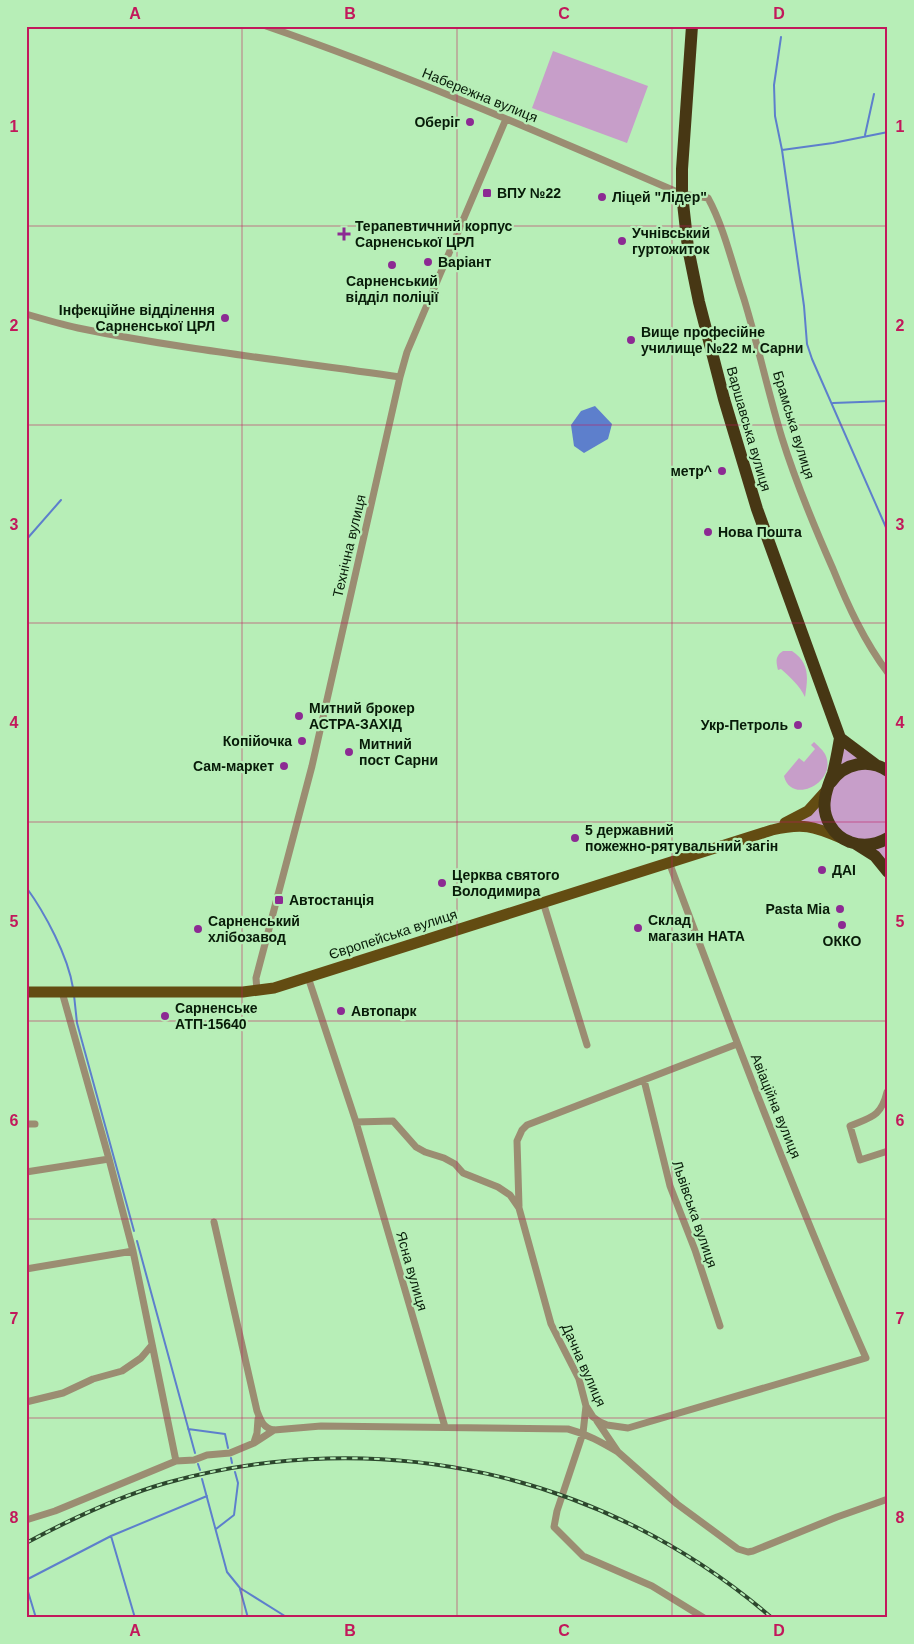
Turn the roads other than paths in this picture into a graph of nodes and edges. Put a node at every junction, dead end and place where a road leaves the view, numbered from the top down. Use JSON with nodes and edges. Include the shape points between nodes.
{"nodes":[{"id":1,"x":266,"y":26,"type":"edge"},
{"id":2,"x":692,"y":26,"type":"edge"},
{"id":3,"x":506,"y":119,"type":"junction"},
{"id":4,"x":682,"y":194,"type":"junction"},
{"id":5,"x":26,"y":314,"type":"edge"},
{"id":6,"x":400,"y":377,"type":"junction"},
{"id":7,"x":888,"y":673,"type":"edge"},
{"id":8,"x":840,"y":738,"type":"junction"},
{"id":9,"x":876,"y":765,"type":"junction"},
{"id":10,"x":888,"y":771,"type":"edge"},
{"id":11,"x":828,"y":787,"type":"junction"},
{"id":12,"x":772,"y":830,"type":"junction"},
{"id":13,"x":888,"y":838,"type":"edge"},
{"id":14,"x":843,"y":839,"type":"junction"},
{"id":15,"x":856,"y":844,"type":"junction"},
{"id":16,"x":669,"y":862,"type":"junction"},
{"id":17,"x":888,"y":872,"type":"edge"},
{"id":18,"x":543,"y":902,"type":"junction"},
{"id":19,"x":308,"y":978,"type":"junction"},
{"id":20,"x":258,"y":991,"type":"junction"},
{"id":21,"x":26,"y":992,"type":"edge"},
{"id":22,"x":69,"y":992,"type":"junction"},
{"id":23,"x":737,"y":1044,"type":"junction"},
{"id":24,"x":587,"y":1046,"type":"dead end"},
{"id":25,"x":644,"y":1080,"type":"junction"},
{"id":26,"x":888,"y":1092,"type":"edge"},
{"id":27,"x":356,"y":1122,"type":"junction"},
{"id":28,"x":26,"y":1124,"type":"edge"},
{"id":29,"x":35,"y":1124,"type":"dead end"},
{"id":30,"x":888,"y":1151,"type":"edge"},
{"id":31,"x":109,"y":1160,"type":"junction"},
{"id":32,"x":26,"y":1172,"type":"edge"},
{"id":33,"x":519,"y":1208,"type":"junction"},
{"id":34,"x":214,"y":1222,"type":"dead end"},
{"id":35,"x":133,"y":1251,"type":"junction"},
{"id":36,"x":26,"y":1270,"type":"edge"},
{"id":37,"x":720,"y":1326,"type":"dead end"},
{"id":38,"x":152,"y":1345,"type":"junction"},
{"id":39,"x":866,"y":1358,"type":"joint"},
{"id":40,"x":26,"y":1402,"type":"edge"},
{"id":41,"x":586,"y":1406,"type":"junction"},
{"id":42,"x":257,"y":1411,"type":"junction"},
{"id":43,"x":593,"y":1417,"type":"junction"},
{"id":44,"x":445,"y":1427,"type":"junction"},
{"id":45,"x":274,"y":1430,"type":"junction"},
{"id":46,"x":583,"y":1432,"type":"junction"},
{"id":47,"x":254,"y":1443,"type":"junction"},
{"id":48,"x":618,"y":1452,"type":"junction"},
{"id":49,"x":176,"y":1461,"type":"junction"},
{"id":50,"x":888,"y":1499,"type":"edge"},
{"id":51,"x":26,"y":1520,"type":"edge"},
{"id":52,"x":704,"y":1618,"type":"edge"}],
"edges":[{"from":1,"to":3,"type":"street","name":"Набережна вулиця"},
{"from":2,"to":4,"type":"highway","name":"Варшавська вулиця"},
{"from":3,"to":4,"type":"street","name":"Набережна вулиця"},
{"from":3,"to":6,"type":"street","name":"Технічна вулиця","via":[[420,319]]},
{"from":4,"to":7,"type":"street","name":"Брамська вулиця","via":[[708,198],[712,206],[751,321],[795,478],[862,634]]},
{"from":4,"to":8,"type":"highway","name":"Варшавська вулиця","via":[[699,302],[724,399],[757,509]]},
{"from":5,"to":6,"type":"street","via":[[77,328],[242,356]]},
{"from":6,"to":20,"type":"street","name":"Технічна вулиця","via":[[312,766],[256,978]]},
{"from":8,"to":9,"type":"highway"},
{"from":8,"to":11,"type":"highway"},
{"from":9,"to":10,"type":"highway"},
{"from":9,"to":11,"type":"highway","via":[[853,765],[839,773]]},
{"from":11,"to":12,"type":"main road","name":"Європейська вулиця","via":[[808,811]]},
{"from":11,"to":14,"type":"highway","via":[[826,816]]},
{"from":12,"to":14,"type":"main road","name":"Європейська вулиця","via":[[803,825]]},
{"from":12,"to":16,"type":"main road","name":"Європейська вулиця"},
{"from":13,"to":15,"type":"highway","via":[[872,844]]},
{"from":14,"to":15,"type":"highway"},
{"from":15,"to":17,"type":"highway","via":[[875,856]]},
{"from":16,"to":18,"type":"main road","name":"Європейська вулиця"},
{"from":16,"to":23,"type":"street","name":"Авіаційна вулиця"},
{"from":18,"to":19,"type":"main road","name":"Європейська вулиця"},
{"from":18,"to":24,"type":"street"},
{"from":19,"to":20,"type":"main road","name":"Європейська вулиця"},
{"from":19,"to":27,"type":"street"},
{"from":20,"to":22,"type":"main road","name":"Європейська вулиця"},
{"from":21,"to":22,"type":"main road","name":"Європейська вулиця"},
{"from":22,"to":31,"type":"street"},
{"from":23,"to":25,"type":"street"},
{"from":23,"to":39,"type":"street","name":"Авіаційна вулиця","via":[[829,1276]]},
{"from":25,"to":33,"type":"street","via":[[527,1125],[522,1130],[517,1141]]},
{"from":25,"to":37,"type":"street","name":"Львівська вулиця","via":[[670,1186]]},
{"from":26,"to":30,"type":"street","via":[[876,1114],[850,1126],[860,1160]]},
{"from":27,"to":33,"type":"street","name":"Дачна вулиця","via":[[393,1121],[416,1147],[498,1187],[510,1195]]},
{"from":27,"to":44,"type":"street","name":"Ясна вулиця"},
{"from":28,"to":29,"type":"street"},
{"from":31,"to":32,"type":"street"},
{"from":31,"to":35,"type":"street"},
{"from":33,"to":41,"type":"street","name":"Дачна вулиця","via":[[551,1324],[579,1378]]},
{"from":34,"to":42,"type":"street"},
{"from":35,"to":36,"type":"street"},
{"from":35,"to":38,"type":"street"},
{"from":38,"to":40,"type":"street","via":[[141,1358],[122,1370],[93,1379],[63,1394]]},
{"from":38,"to":49,"type":"street"},
{"from":39,"to":43,"type":"street","name":"Дачна вулиця","via":[[628,1428],[607,1425]]},
{"from":41,"to":43,"type":"street","name":"Дачна вулиця"},
{"from":41,"to":46,"type":"street"},
{"from":42,"to":45,"type":"street","via":[[264,1426]]},
{"from":42,"to":47,"type":"street"},
{"from":43,"to":48,"type":"street"},
{"from":44,"to":45,"type":"street","via":[[321,1426]]},
{"from":44,"to":46,"type":"street"},
{"from":45,"to":47,"type":"street"},
{"from":46,"to":48,"type":"street"},
{"from":46,"to":52,"type":"street","via":[[554,1527],[583,1556],[652,1586]]},
{"from":47,"to":49,"type":"street","via":[[230,1453]]},
{"from":48,"to":50,"type":"street","via":[[677,1504],[743,1551],[753,1551]]},
{"from":49,"to":51,"type":"street"}]}
